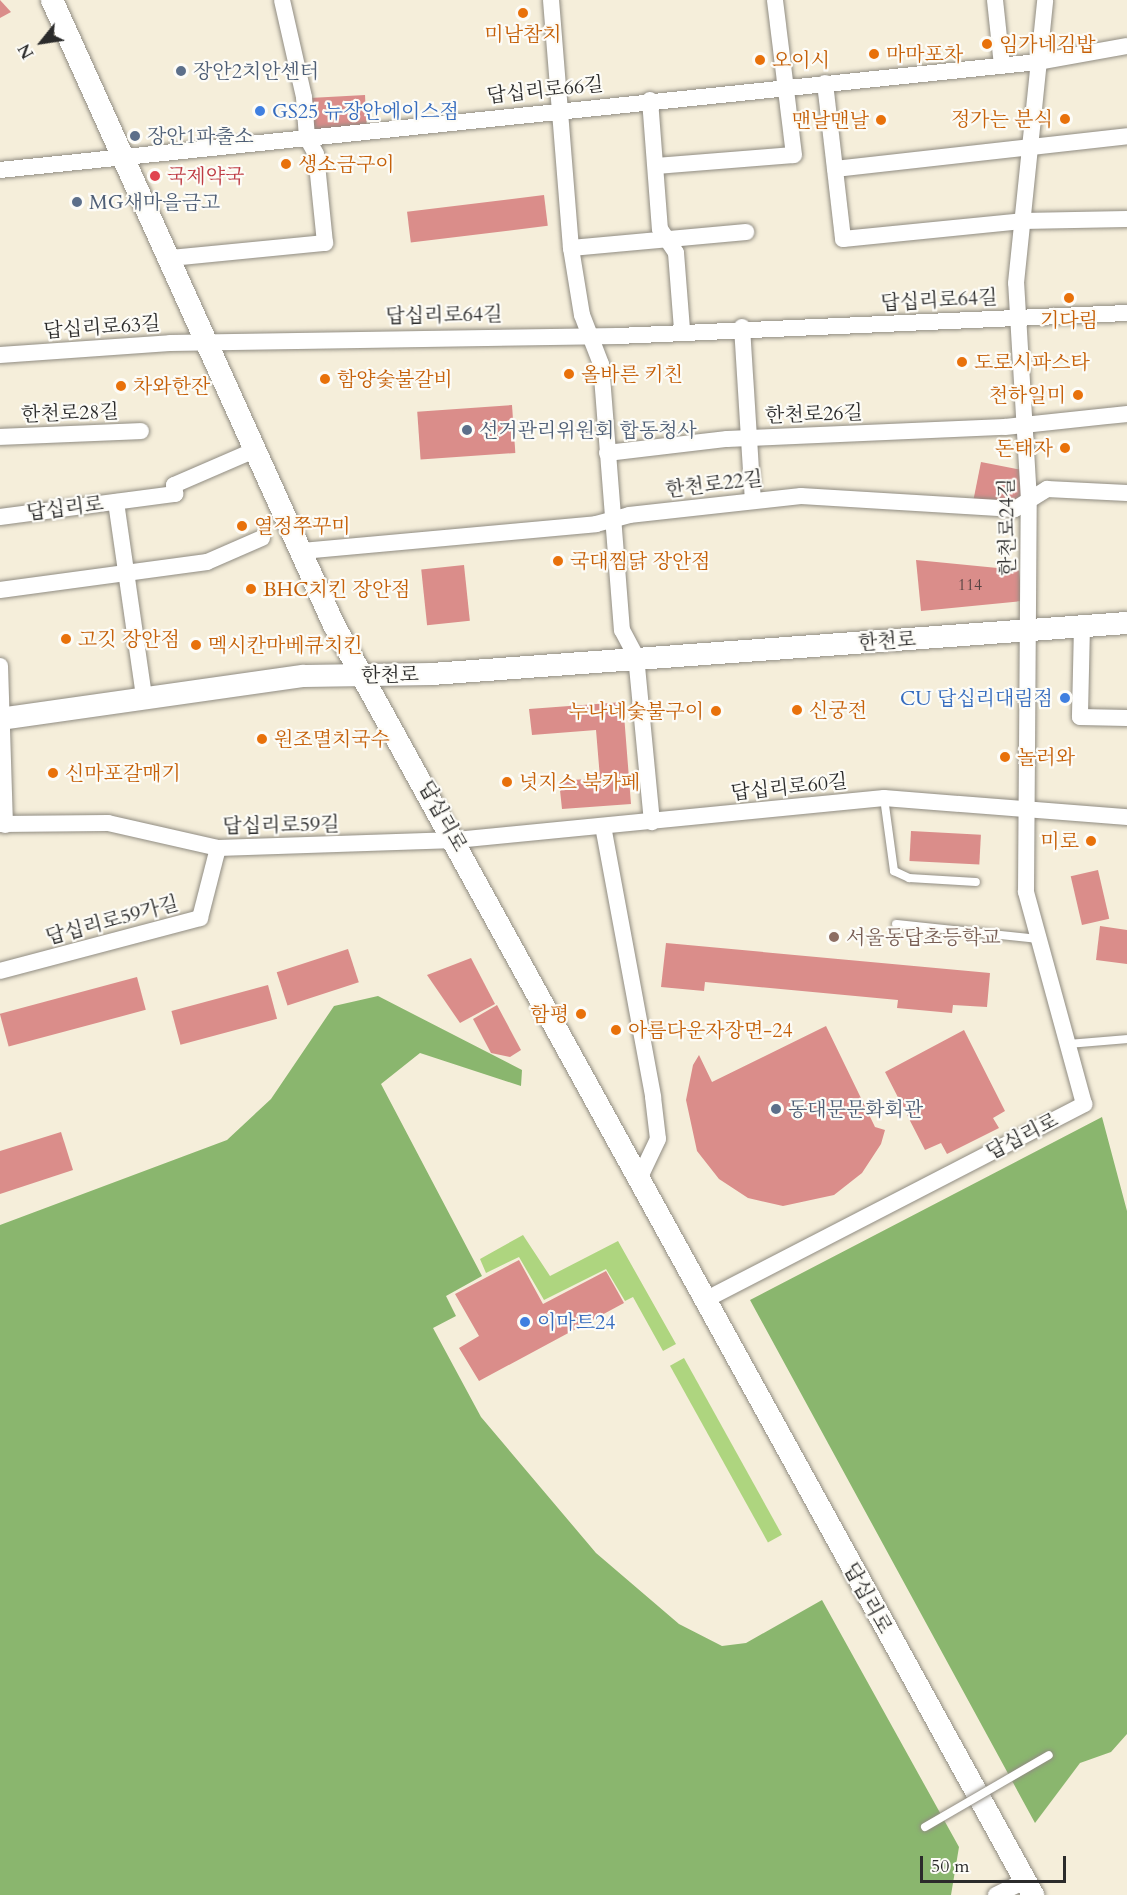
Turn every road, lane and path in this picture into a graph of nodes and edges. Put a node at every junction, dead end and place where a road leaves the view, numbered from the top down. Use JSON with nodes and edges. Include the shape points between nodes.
{"nodes":[{"id":1,"x":52,"y":0,"type":"edge"},
{"id":2,"x":282,"y":0,"type":"edge"},
{"id":3,"x":552,"y":0,"type":"edge"},
{"id":4,"x":775,"y":0,"type":"edge"},
{"id":5,"x":995,"y":0,"type":"edge"},
{"id":6,"x":1045,"y":0,"type":"edge"},
{"id":7,"x":1127,"y":46,"type":"edge"},
{"id":8,"x":1038,"y":62,"type":"junction"},
{"id":9,"x":1002,"y":66,"type":"junction"},
{"id":10,"x":825,"y":83,"type":"junction"},
{"id":11,"x":788,"y":86,"type":"junction"},
{"id":12,"x":650,"y":100,"type":"junction"},
{"id":13,"x":556,"y":109,"type":"junction"},
{"id":14,"x":1127,"y":136,"type":"edge"},
{"id":15,"x":307,"y":138,"type":"junction"},
{"id":16,"x":1030,"y":146,"type":"junction"},
{"id":17,"x":123,"y":157,"type":"junction"},
{"id":18,"x":656,"y":166,"type":"junction"},
{"id":19,"x":835,"y":169,"type":"junction"},
{"id":20,"x":0,"y":170,"type":"edge"},
{"id":21,"x":1127,"y":219,"type":"edge"},
{"id":22,"x":1022,"y":222,"type":"junction"},
{"id":23,"x":746,"y":231,"type":"dead end"},
{"id":24,"x":667,"y":240,"type":"junction"},
{"id":25,"x":571,"y":248,"type":"junction"},
{"id":26,"x":171,"y":258,"type":"junction"},
{"id":27,"x":1127,"y":313,"type":"edge"},
{"id":28,"x":1019,"y":317,"type":"junction"},
{"id":29,"x":742,"y":327,"type":"junction"},
{"id":30,"x":682,"y":329,"type":"junction"},
{"id":31,"x":591,"y":336,"type":"junction"},
{"id":32,"x":207,"y":341,"type":"junction"},
{"id":33,"x":0,"y":355,"type":"edge"},
{"id":34,"x":1127,"y":414,"type":"edge"},
{"id":35,"x":1022,"y":422,"type":"junction"},
{"id":36,"x":141,"y":431,"type":"dead end"},
{"id":37,"x":0,"y":436,"type":"edge"},
{"id":38,"x":745,"y":438,"type":"junction"},
{"id":39,"x":257,"y":449,"type":"junction"},
{"id":40,"x":607,"y":453,"type":"junction"},
{"id":41,"x":1127,"y":493,"type":"edge"},
{"id":42,"x":753,"y":500,"type":"junction"},
{"id":43,"x":1029,"y":500,"type":"junction"},
{"id":44,"x":116,"y":502,"type":"junction"},
{"id":45,"x":0,"y":517,"type":"edge"},
{"id":46,"x":612,"y":520,"type":"junction"},
{"id":47,"x":262,"y":538,"type":"dead end"},
{"id":48,"x":302,"y":551,"type":"junction"},
{"id":49,"x":127,"y":573,"type":"junction"},
{"id":50,"x":0,"y":590,"type":"edge"},
{"id":51,"x":1127,"y":623,"type":"edge"},
{"id":52,"x":1082,"y":627,"type":"junction"},
{"id":53,"x":1029,"y":630,"type":"junction"},
{"id":54,"x":636,"y":656,"type":"junction"},
{"id":55,"x":0,"y":666,"type":"edge"},
{"id":56,"x":364,"y":675,"type":"junction"},
{"id":57,"x":144,"y":697,"type":"junction"},
{"id":58,"x":1127,"y":718,"type":"edge"},
{"id":59,"x":0,"y":719,"type":"edge"},
{"id":60,"x":884,"y":798,"type":"junction"},
{"id":61,"x":1024,"y":806,"type":"junction"},
{"id":62,"x":1127,"y":817,"type":"edge"},
{"id":63,"x":652,"y":822,"type":"junction"},
{"id":64,"x":2,"y":825,"type":"edge"},
{"id":65,"x":603,"y":826,"type":"junction"},
{"id":66,"x":456,"y":840,"type":"junction"},
{"id":67,"x":218,"y":848,"type":"junction"},
{"id":68,"x":976,"y":882,"type":"dead end"},
{"id":69,"x":896,"y":924,"type":"dead end"},
{"id":70,"x":1040,"y":939,"type":"junction"},
{"id":71,"x":0,"y":971,"type":"edge"},
{"id":72,"x":1127,"y":1039,"type":"edge"},
{"id":73,"x":1070,"y":1044,"type":"junction"},
{"id":74,"x":639,"y":1179,"type":"junction"},
{"id":75,"x":705,"y":1300,"type":"junction"},
{"id":76,"x":1049,"y":1755,"type":"dead end"},
{"id":77,"x":925,"y":1827,"type":"dead end"},
{"id":78,"x":1029,"y":1888,"type":"edge"},
{"id":79,"x":996,"y":1895,"type":"edge"}],
"edges":[{"from":1,"to":17,"type":"main road","name":"답십리로"},
{"from":2,"to":15,"type":"street","via":[[304,98]]},
{"from":3,"to":13,"type":"street"},
{"from":4,"to":11,"type":"street"},
{"from":5,"to":9,"type":"street"},
{"from":6,"to":8,"type":"street","name":"한천로24길"},
{"from":7,"to":8,"type":"street","name":"답십리로66길"},
{"from":8,"to":9,"type":"street","name":"답십리로66길"},
{"from":8,"to":16,"type":"street","name":"한천로24길"},
{"from":9,"to":10,"type":"street","name":"답십리로66길"},
{"from":10,"to":11,"type":"street","name":"답십리로66길"},
{"from":10,"to":19,"type":"street"},
{"from":11,"to":12,"type":"street","name":"답십리로66길"},
{"from":11,"to":18,"type":"street","via":[[794,155]]},
{"from":12,"to":13,"type":"street","name":"답십리로66길"},
{"from":12,"to":18,"type":"street"},
{"from":13,"to":15,"type":"street","name":"답십리로66길"},
{"from":13,"to":25,"type":"street"},
{"from":14,"to":16,"type":"street"},
{"from":15,"to":17,"type":"street","name":"답십리로66길"},
{"from":15,"to":26,"type":"street","via":[[316,154],[325,243]]},
{"from":16,"to":19,"type":"street"},
{"from":16,"to":22,"type":"street","name":"한천로24길"},
{"from":17,"to":20,"type":"street","name":"답십리로66길"},
{"from":17,"to":26,"type":"main road","name":"답십리로"},
{"from":18,"to":24,"type":"street","via":[[660,229]]},
{"from":19,"to":22,"type":"street","via":[[843,239]]},
{"from":21,"to":22,"type":"street"},
{"from":22,"to":28,"type":"street","name":"한천로24길","via":[[1016,283]]},
{"from":23,"to":24,"type":"street"},
{"from":24,"to":25,"type":"street"},
{"from":24,"to":30,"type":"street","via":[[676,253]]},
{"from":25,"to":31,"type":"street"},
{"from":26,"to":32,"type":"main road","name":"답십리로"},
{"from":27,"to":28,"type":"street","name":"답십리로64길"},
{"from":28,"to":29,"type":"street","name":"답십리로64길"},
{"from":28,"to":35,"type":"street","name":"한천로24길"},
{"from":29,"to":30,"type":"street","name":"답십리로64길"},
{"from":29,"to":38,"type":"street"},
{"from":30,"to":31,"type":"street","name":"답십리로64길"},
{"from":31,"to":32,"type":"street","name":"답십리로64길"},
{"from":31,"to":40,"type":"street","via":[[601,364]]},
{"from":32,"to":33,"type":"street","name":"답십리로63길"},
{"from":32,"to":39,"type":"main road","name":"답십리로"},
{"from":34,"to":35,"type":"street"},
{"from":35,"to":38,"type":"street","name":"한천로26길"},
{"from":35,"to":43,"type":"street","name":"한천로24길"},
{"from":36,"to":37,"type":"street","name":"한천로28길"},
{"from":38,"to":40,"type":"street","name":"한천로26길"},
{"from":38,"to":42,"type":"street"},
{"from":39,"to":44,"type":"street","name":"답십리로","via":[[174,485],[175,494]]},
{"from":39,"to":48,"type":"main road","name":"답십리로"},
{"from":40,"to":46,"type":"street"},
{"from":41,"to":43,"type":"street","name":"한천로22길","via":[[1047,489]]},
{"from":42,"to":43,"type":"street","name":"한천로22길","via":[[861,496],[1015,509]]},
{"from":42,"to":46,"type":"street","name":"한천로22길"},
{"from":43,"to":53,"type":"street","name":"한천로24길"},
{"from":44,"to":45,"type":"street","name":"답십리로"},
{"from":44,"to":49,"type":"street"},
{"from":46,"to":48,"type":"street","name":"한천로22길"},
{"from":46,"to":54,"type":"street","via":[[622,630]]},
{"from":47,"to":49,"type":"street","via":[[207,562]]},
{"from":48,"to":56,"type":"main road","name":"답십리로"},
{"from":49,"to":50,"type":"street"},
{"from":49,"to":57,"type":"street"},
{"from":51,"to":52,"type":"main road","name":"한천로"},
{"from":52,"to":53,"type":"main road","name":"한천로"},
{"from":52,"to":58,"type":"street","via":[[1080,717]]},
{"from":53,"to":54,"type":"main road","name":"한천로"},
{"from":53,"to":61,"type":"street"},
{"from":54,"to":56,"type":"main road","name":"한천로"},
{"from":54,"to":63,"type":"street"},
{"from":55,"to":59,"type":"street"},
{"from":56,"to":57,"type":"main road","name":"한천로","via":[[304,676]]},
{"from":56,"to":66,"type":"main road","name":"답십리로"},
{"from":57,"to":59,"type":"main road","name":"한천로"},
{"from":59,"to":64,"type":"street"},
{"from":60,"to":61,"type":"street","name":"답십리로60길"},
{"from":60,"to":63,"type":"street","name":"답십리로60길"},
{"from":60,"to":68,"type":"lane","via":[[894,871],[909,878]]},
{"from":61,"to":62,"type":"street","name":"답십리로60길"},
{"from":61,"to":70,"type":"street","via":[[1026,892]]},
{"from":63,"to":65,"type":"street","name":"답십리로60길"},
{"from":64,"to":67,"type":"street","name":"답십리로59길","via":[[108,823]]},
{"from":65,"to":66,"type":"street","name":"답십리로60길"},
{"from":65,"to":74,"type":"street","via":[[658,1139]]},
{"from":66,"to":67,"type":"street","name":"답십리로59길"},
{"from":66,"to":74,"type":"main road","name":"답십리로"},
{"from":67,"to":71,"type":"street","name":"답십리로59가길","via":[[200,918]]},
{"from":69,"to":70,"type":"lane"},
{"from":70,"to":73,"type":"street"},
{"from":72,"to":73,"type":"lane"},
{"from":73,"to":75,"type":"street","name":"답십리로","via":[[1084,1104]]},
{"from":74,"to":75,"type":"main road","name":"답십리로"},
{"from":75,"to":78,"type":"main road","name":"답십리로"},
{"from":76,"to":77,"type":"lane","bridge":true},
{"from":78,"to":79,"type":"street"}]}
